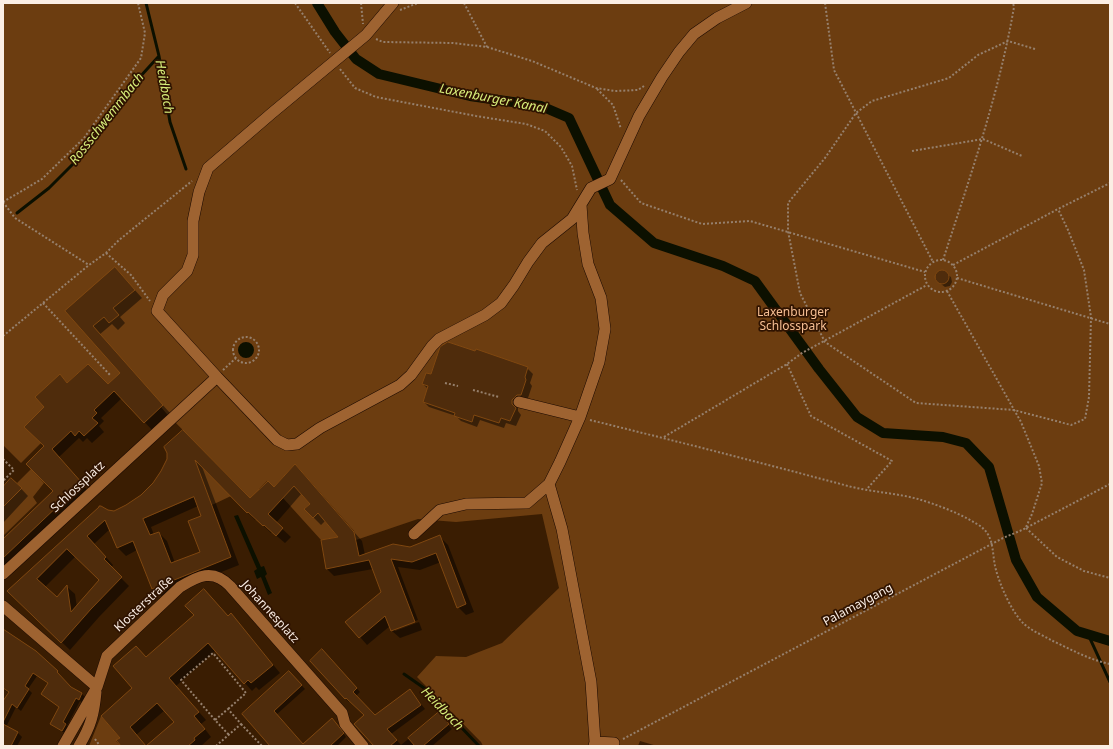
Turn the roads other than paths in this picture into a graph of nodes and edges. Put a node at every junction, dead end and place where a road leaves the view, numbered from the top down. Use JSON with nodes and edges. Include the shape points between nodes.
{"nodes":[{"id":1,"x":393,"y":3,"type":"edge"},
{"id":2,"x":746,"y":3,"type":"edge"},
{"id":3,"x":581,"y":205,"type":"junction"},
{"id":4,"x":217,"y":377,"type":"junction"},
{"id":5,"x":519,"y":402,"type":"dead end"},
{"id":6,"x":580,"y":417,"type":"junction"},
{"id":7,"x":549,"y":484,"type":"junction"},
{"id":8,"x":414,"y":534,"type":"dead end"},
{"id":9,"x":3,"y":574,"type":"edge"},
{"id":10,"x":230,"y":586,"type":"joint"},
{"id":11,"x":3,"y":606,"type":"edge"},
{"id":12,"x":97,"y":687,"type":"junction"},
{"id":13,"x":614,"y":743,"type":"road end"},
{"id":14,"x":594,"y":744,"type":"edge"},
{"id":15,"x":63,"y":746,"type":"edge"},
{"id":16,"x":79,"y":746,"type":"edge"},
{"id":17,"x":363,"y":746,"type":"edge"}],
"edges":[{"from":1,"to":4,"type":"street","via":[[366,36],[208,168],[198,192],[193,221],[193,255],[187,271],[163,295],[157,311]]},
{"from":2,"to":3,"type":"street","via":[[694,34],[679,52],[639,116],[612,175],[590,188]]},
{"from":3,"to":4,"type":"street","via":[[572,220],[542,243],[501,304],[484,316],[439,339],[412,374],[400,385],[320,428],[297,444],[286,445],[277,440]]},
{"from":3,"to":6,"type":"street","via":[[588,264],[601,298],[605,329],[599,362]]},
{"from":4,"to":9,"type":"street","name":"Schlossplatz"},
{"from":5,"to":6,"type":"street"},
{"from":6,"to":7,"type":"street"},
{"from":7,"to":8,"type":"street","via":[[527,503],[466,504],[440,510]]},
{"from":7,"to":14,"type":"street","via":[[562,529],[591,682]]},
{"from":10,"to":12,"type":"street","name":"Klosterstraße","via":[[224,579],[209,575],[191,580],[180,587],[107,656]]},
{"from":10,"to":17,"type":"street","name":"Johannesplatz","via":[[342,713],[346,724]]},
{"from":11,"to":12,"type":"street"},
{"from":12,"to":15,"type":"street"},
{"from":12,"to":16,"type":"street","via":[[94,715]]},
{"from":13,"to":14,"type":"street"}]}
